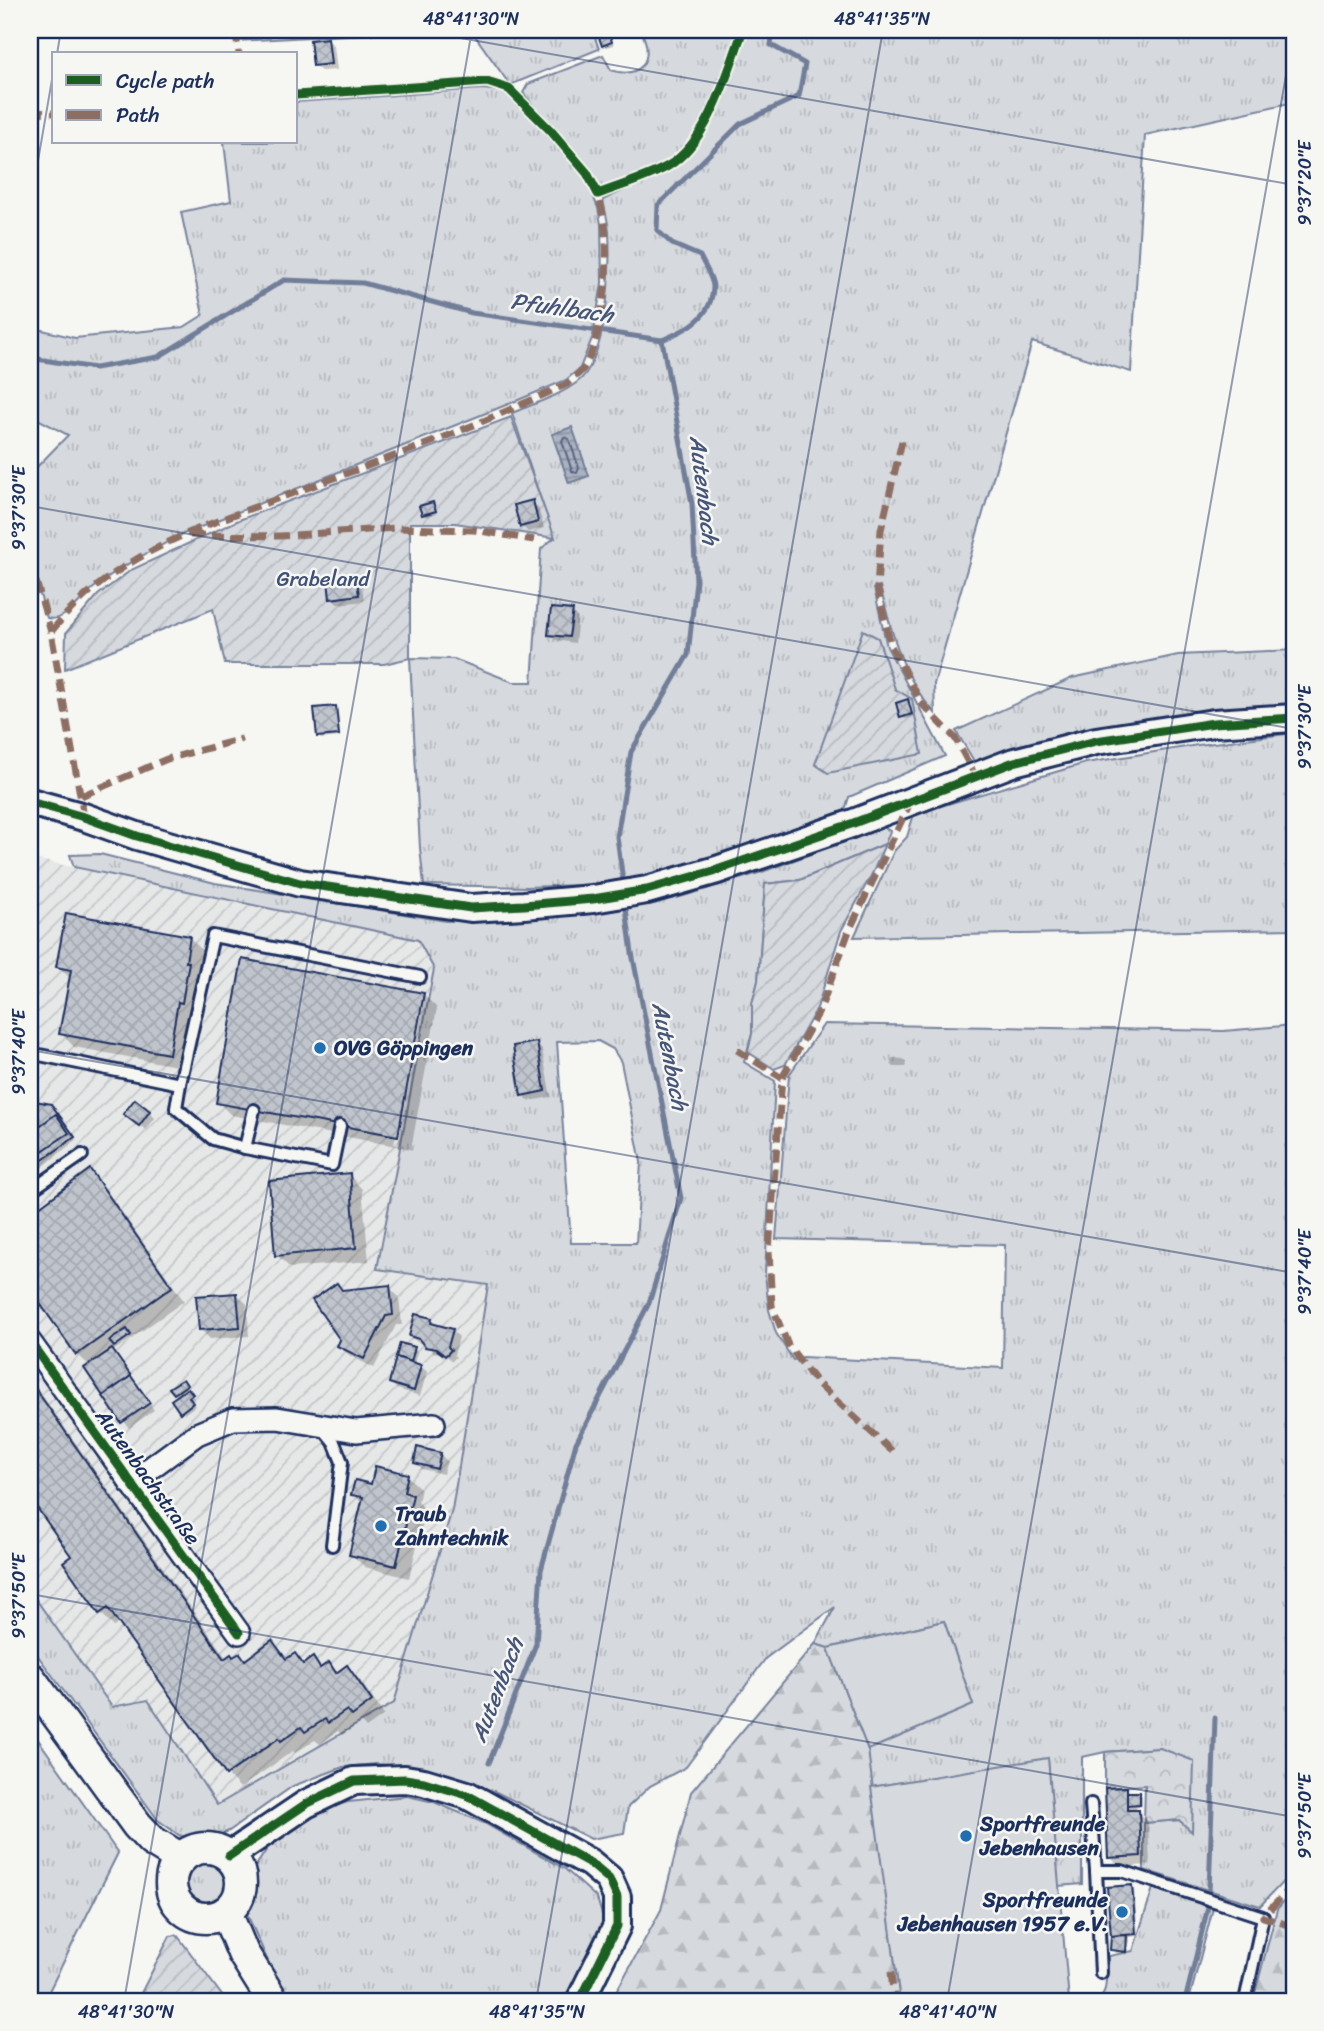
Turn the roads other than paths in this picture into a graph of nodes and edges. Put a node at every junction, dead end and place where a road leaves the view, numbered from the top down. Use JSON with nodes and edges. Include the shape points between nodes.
{"nodes":[{"id":1,"x":1294,"y":718,"type":"edge"},
{"id":2,"x":30,"y":802,"type":"edge"},
{"id":3,"x":420,"y":977,"type":"dead end"},
{"id":4,"x":30,"y":1053,"type":"edge"},
{"id":5,"x":180,"y":1084,"type":"junction"},
{"id":6,"x":254,"y":1110,"type":"dead end"},
{"id":7,"x":340,"y":1126,"type":"dead end"},
{"id":8,"x":245,"y":1148,"type":"junction"},
{"id":9,"x":82,"y":1155,"type":"dead end"},
{"id":10,"x":30,"y":1191,"type":"edge"},
{"id":11,"x":30,"y":1342,"type":"edge"},
{"id":12,"x":320,"y":1424,"type":"junction"},
{"id":13,"x":435,"y":1424,"type":"dead end"},
{"id":14,"x":130,"y":1483,"type":"junction"},
{"id":15,"x":332,"y":1545,"type":"dead end"},
{"id":16,"x":239,"y":1633,"type":"dead end"},
{"id":17,"x":30,"y":1678,"type":"edge"},
{"id":18,"x":1091,"y":1804,"type":"dead end"},
{"id":19,"x":229,"y":1856,"type":"junction"},
{"id":20,"x":181,"y":1859,"type":"junction"},
{"id":21,"x":1096,"y":1871,"type":"junction"},
{"id":22,"x":226,"y":1912,"type":"junction"},
{"id":23,"x":1101,"y":1973,"type":"dead end"},
{"id":24,"x":274,"y":2001,"type":"edge"},
{"id":25,"x":580,"y":2001,"type":"edge"},
{"id":26,"x":1245,"y":2001,"type":"edge"}],
"edges":[{"from":1,"to":2,"type":"street","via":[[1214,723],[1096,741],[1026,759],[852,824],[647,890],[471,908],[300,883]]},
{"from":3,"to":5,"type":"lane","via":[[213,936]]},
{"from":4,"to":5,"type":"lane"},
{"from":5,"to":8,"type":"lane","via":[[176,1108],[213,1139]]},
{"from":6,"to":8,"type":"lane"},
{"from":7,"to":8,"type":"lane","via":[[332,1165]]},
{"from":9,"to":10,"type":"lane"},
{"from":11,"to":14,"type":"street","name":"Autenbachstraße"},
{"from":12,"to":13,"type":"street","name":"Autenbachstraße","via":[[356,1432]]},
{"from":12,"to":14,"type":"street","name":"Autenbachstraße","via":[[277,1418],[233,1419],[197,1434]]},
{"from":12,"to":15,"type":"lane","via":[[342,1462]]},
{"from":14,"to":16,"type":"street","name":"Autenbachstraße"},
{"from":17,"to":20,"type":"main road","via":[[137,1825]]},
{"from":18,"to":21,"type":"lane"},
{"from":19,"to":20,"type":"main road","via":[[199,1849]]},
{"from":19,"to":22,"type":"main road","via":[[242,1885]]},
{"from":19,"to":25,"type":"street","via":[[306,1804],[354,1781],[405,1779],[467,1795],[590,1863],[609,1879],[617,1897],[617,1926]]},
{"from":20,"to":22,"type":"main road","via":[[172,1877],[180,1906],[207,1918]]},
{"from":21,"to":23,"type":"lane"},
{"from":21,"to":26,"type":"lane","via":[[1122,1871],[1263,1917]]},
{"from":22,"to":24,"type":"main road","via":[[243,1953]]}]}
